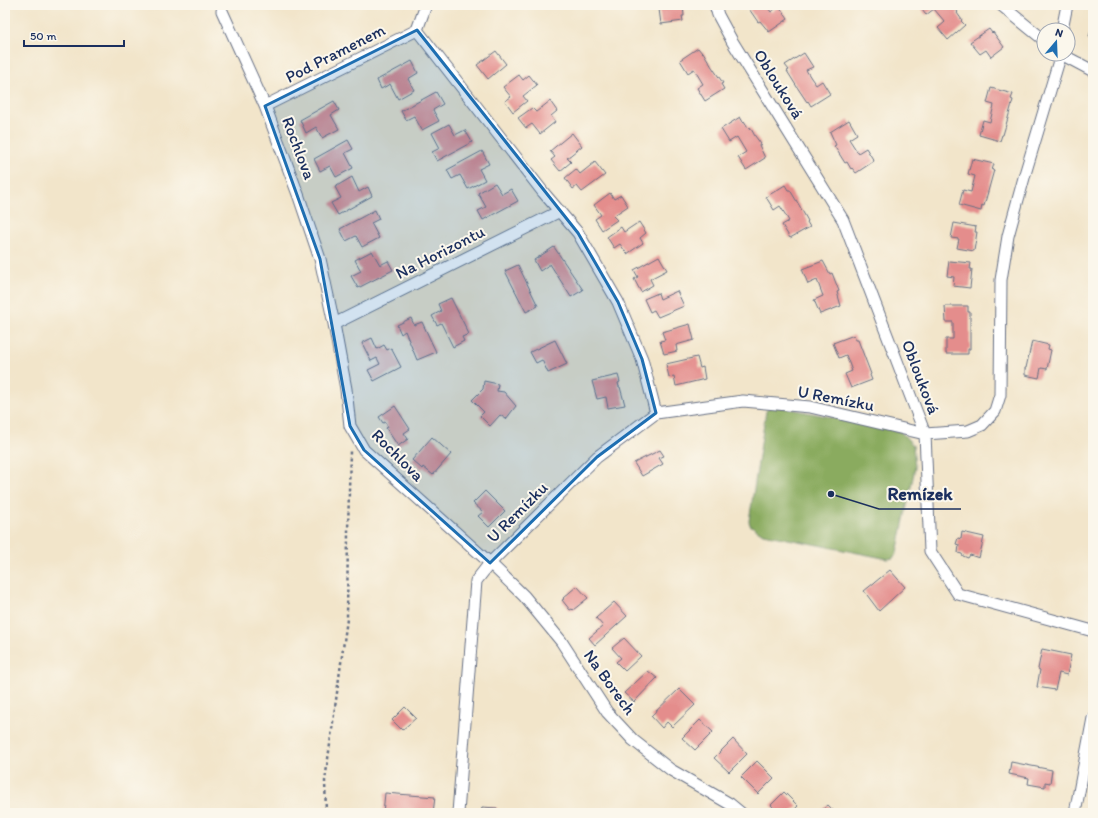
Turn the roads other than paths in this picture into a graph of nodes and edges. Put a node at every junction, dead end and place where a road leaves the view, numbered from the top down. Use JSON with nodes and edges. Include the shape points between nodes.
{"nodes":[{"id":1,"x":426,"y":5,"type":"edge"},
{"id":2,"x":715,"y":5,"type":"edge"},
{"id":3,"x":1001,"y":5,"type":"edge"},
{"id":4,"x":1067,"y":5,"type":"edge"},
{"id":5,"x":222,"y":10,"type":"dead end"},
{"id":6,"x":1066,"y":22,"type":"edge"},
{"id":7,"x":417,"y":30,"type":"junction"},
{"id":8,"x":1036,"y":33,"type":"edge"},
{"id":9,"x":1059,"y":62,"type":"edge"},
{"id":10,"x":1076,"y":62,"type":"edge"},
{"id":11,"x":1093,"y":71,"type":"edge"},
{"id":12,"x":265,"y":106,"type":"junction"},
{"id":13,"x":560,"y":211,"type":"junction"},
{"id":14,"x":334,"y":324,"type":"junction"},
{"id":15,"x":656,"y":413,"type":"junction"},
{"id":16,"x":925,"y":434,"type":"junction"},
{"id":17,"x":490,"y":563,"type":"junction"},
{"id":18,"x":1093,"y":631,"type":"edge"},
{"id":19,"x":1093,"y":718,"type":"edge"},
{"id":20,"x":458,"y":813,"type":"edge"},
{"id":21,"x":741,"y":813,"type":"edge"},
{"id":22,"x":1075,"y":813,"type":"edge"}],
"edges":[{"from":1,"to":7,"type":"street"},
{"from":2,"to":16,"type":"street","name":"Oblouková","via":[[732,41],[843,220]]},
{"from":3,"to":8,"type":"street"},
{"from":4,"to":6,"type":"street"},
{"from":5,"to":12,"type":"street","name":"Rochlova"},
{"from":7,"to":12,"type":"street","name":"Pod Pramenem"},
{"from":7,"to":13,"type":"street"},
{"from":9,"to":16,"type":"street","name":"Oblouková","via":[[1008,236],[1001,280],[1000,395],[995,411],[982,425],[968,430]]},
{"from":10,"to":11,"type":"street"},
{"from":12,"to":14,"type":"street","name":"Rochlova","via":[[320,259]]},
{"from":13,"to":14,"type":"street","name":"Na Horizontu"},
{"from":13,"to":15,"type":"street","via":[[578,233],[618,302],[642,359]]},
{"from":14,"to":17,"type":"street","name":"Rochlova","via":[[350,426],[364,450]]},
{"from":15,"to":16,"type":"street","name":"U Remízku","via":[[743,402],[810,407]]},
{"from":15,"to":17,"type":"street","name":"U Remízku","via":[[597,457]]},
{"from":16,"to":18,"type":"street","via":[[930,551],[958,594]]},
{"from":17,"to":20,"type":"street","via":[[476,581]]},
{"from":17,"to":21,"type":"street","name":"Na Borech","via":[[524,596],[561,641],[607,712],[633,740],[671,770]]},
{"from":19,"to":22,"type":"street"}]}
